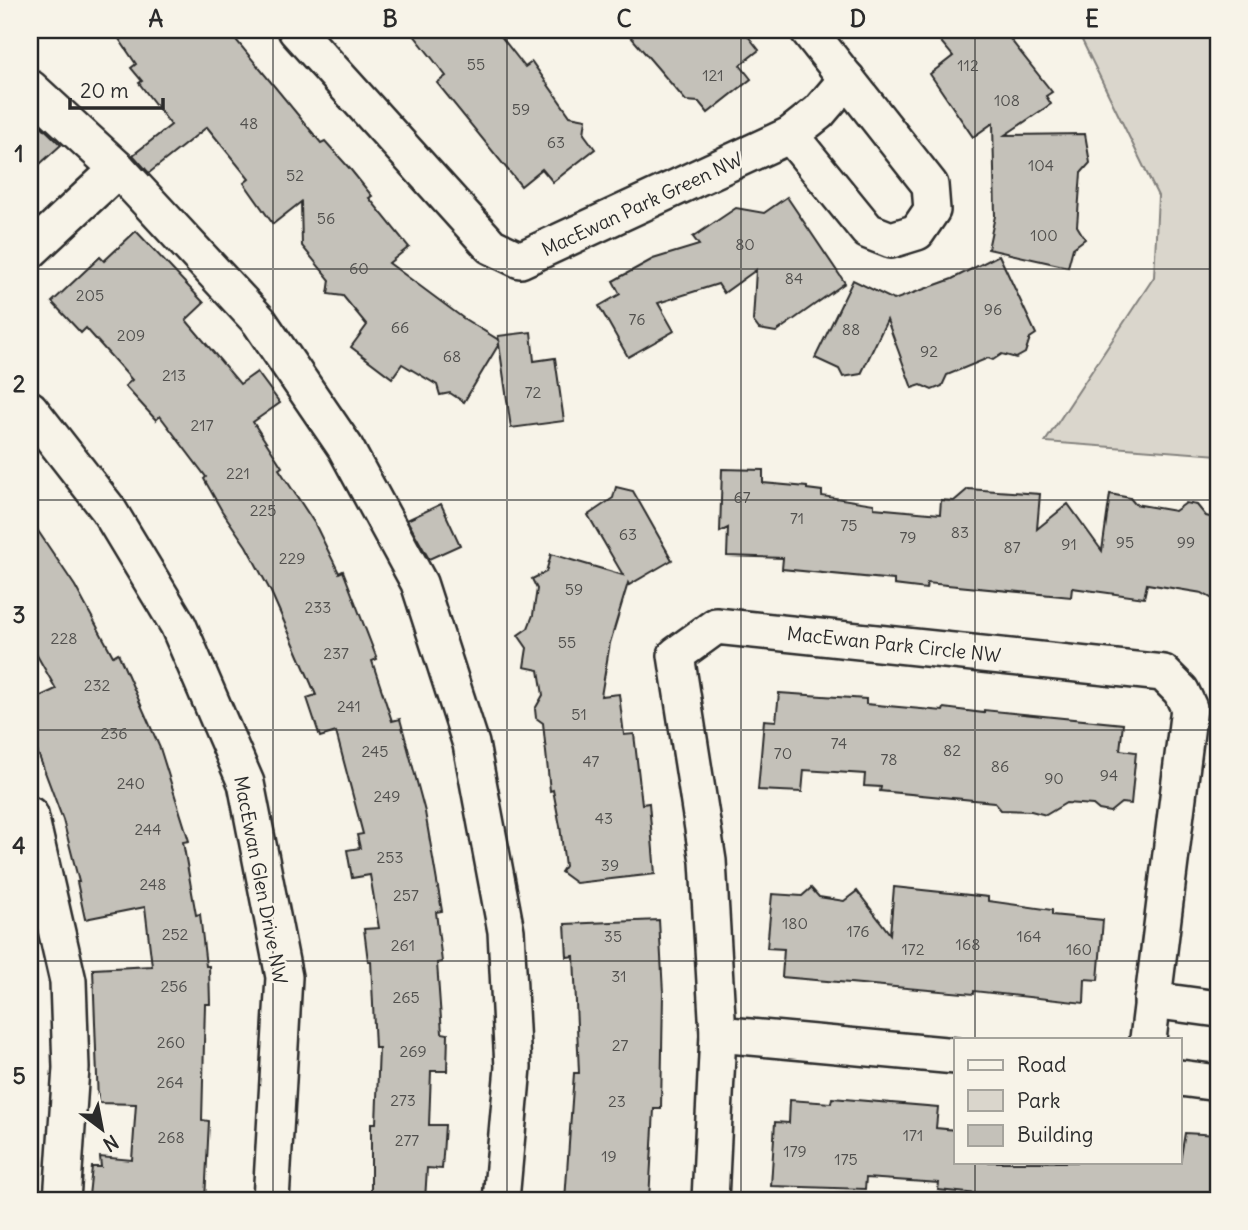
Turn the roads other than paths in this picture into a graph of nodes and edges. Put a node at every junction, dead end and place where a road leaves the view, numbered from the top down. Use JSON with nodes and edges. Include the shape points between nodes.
{"nodes":[{"id":1,"x":296,"y":30,"type":"edge"},
{"id":2,"x":808,"y":30,"type":"edge"},
{"id":3,"x":847,"y":79,"type":"junction"},
{"id":4,"x":30,"y":88,"type":"edge"},
{"id":5,"x":790,"y":135,"type":"junction"},
{"id":6,"x":118,"y":169,"type":"junction"},
{"id":7,"x":30,"y":251,"type":"edge"},
{"id":8,"x":30,"y":409,"type":"edge"},
{"id":9,"x":30,"y":815,"type":"edge"},
{"id":10,"x":1152,"y":1000,"type":"junction"},
{"id":11,"x":1218,"y":1009,"type":"edge"},
{"id":12,"x":718,"y":1034,"type":"junction"},
{"id":13,"x":1148,"y":1038,"type":"edge"},
{"id":14,"x":954,"y":1056,"type":"edge"},
{"id":15,"x":1182,"y":1077,"type":"edge"},
{"id":16,"x":1218,"y":1083,"type":"edge"},
{"id":17,"x":62,"y":1200,"type":"edge"},
{"id":18,"x":271,"y":1200,"type":"edge"},
{"id":19,"x":500,"y":1200,"type":"edge"},
{"id":20,"x":710,"y":1200,"type":"edge"}],
"edges":[{"from":1,"to":5,"type":"street","name":"MacEwan Park Green NW","via":[[491,246],[520,260]]},
{"from":2,"to":3,"type":"street"},
{"from":3,"to":5,"type":"street","name":"MacEwan Park Green NW","via":[[819,112]]},
{"from":3,"to":5,"type":"street","via":[[930,185],[932,210],[917,232],[891,240],[869,231]]},
{"from":4,"to":6,"type":"street"},
{"from":6,"to":7,"type":"street"},
{"from":6,"to":19,"type":"street","via":[[259,321],[345,447],[419,583],[471,744],[506,931],[513,1067]]},
{"from":8,"to":18,"type":"street","name":"MacEwan Glen Drive NW","via":[[108,509],[178,625],[246,783],[284,977]]},
{"from":9,"to":17,"type":"street","via":[[68,981],[71,1068]]},
{"from":10,"to":11,"type":"street"},
{"from":10,"to":12,"type":"street","name":"MacEwan Park Circle NW","via":[[1189,708],[1181,691],[1163,673],[716,626],[676,655],[708,861]]},
{"from":10,"to":13,"type":"street","name":"MacEwan Park Circle NW"},
{"from":12,"to":14,"type":"street"},
{"from":12,"to":20,"type":"street","name":"MacEwan Park Circle NW"},
{"from":15,"to":16,"type":"street"}]}
